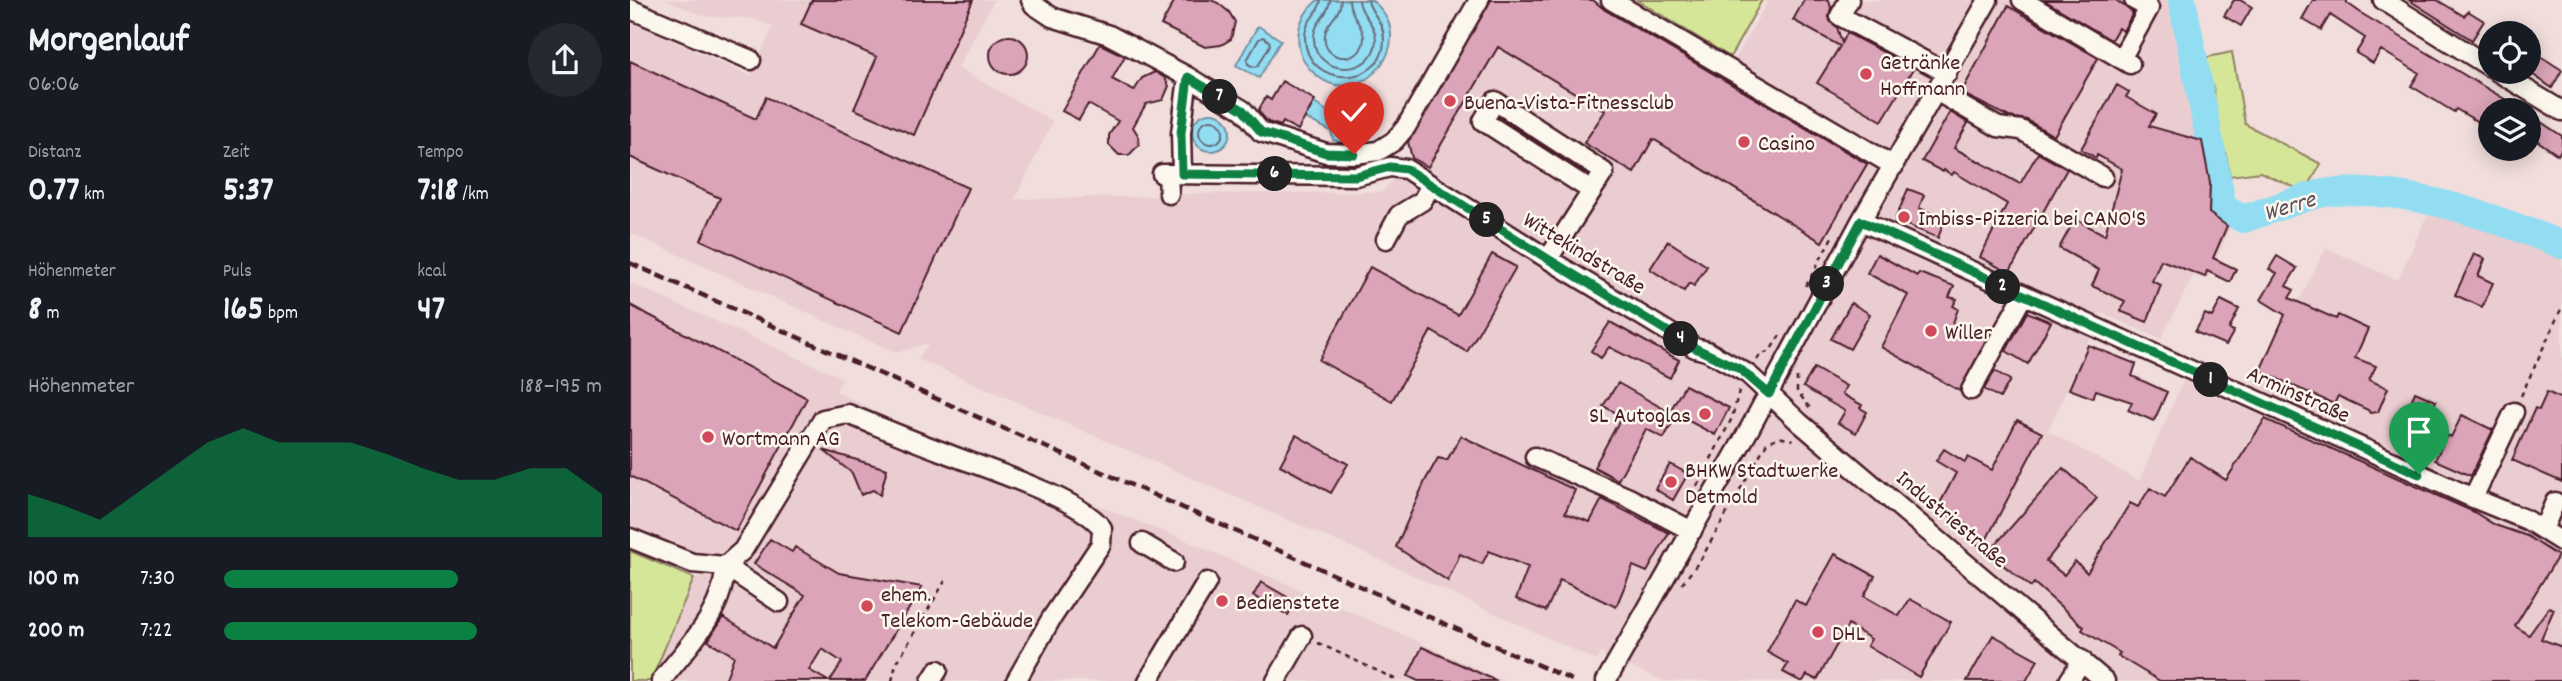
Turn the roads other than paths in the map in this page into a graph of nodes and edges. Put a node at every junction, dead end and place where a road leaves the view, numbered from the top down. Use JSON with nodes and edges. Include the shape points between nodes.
{"nodes":[{"id":1,"x":1031,"y":0,"type":"edge"},
{"id":2,"x":1479,"y":0,"type":"edge"},
{"id":3,"x":1611,"y":0,"type":"edge"},
{"id":4,"x":1849,"y":0,"type":"edge"},
{"id":5,"x":1988,"y":0,"type":"edge"},
{"id":6,"x":2022,"y":0,"type":"edge"},
{"id":7,"x":2134,"y":0,"type":"edge"},
{"id":8,"x":2383,"y":0,"type":"edge"},
{"id":9,"x":630,"y":9,"type":"edge"},
{"id":10,"x":2478,"y":59,"type":"edge"},
{"id":11,"x":751,"y":60,"type":"dead end"},
{"id":12,"x":1947,"y":73,"type":"junction"},
{"id":13,"x":1188,"y":77,"type":"junction"},
{"id":14,"x":2518,"y":84,"type":"edge"},
{"id":15,"x":1936,"y":91,"type":"junction"},
{"id":16,"x":2562,"y":111,"type":"edge"},
{"id":17,"x":1894,"y":166,"type":"junction"},
{"id":18,"x":1171,"y":174,"type":"junction"},
{"id":19,"x":2103,"y":177,"type":"dead end"},
{"id":20,"x":1431,"y":185,"type":"junction"},
{"id":21,"x":1592,"y":191,"type":"junction"},
{"id":22,"x":1169,"y":194,"type":"dead end"},
{"id":23,"x":1861,"y":221,"type":"junction"},
{"id":24,"x":1386,"y":239,"type":"dead end"},
{"id":25,"x":1548,"y":259,"type":"junction"},
{"id":26,"x":2023,"y":296,"type":"junction"},
{"id":27,"x":1971,"y":390,"type":"dead end"},
{"id":28,"x":1769,"y":394,"type":"junction"},
{"id":29,"x":2514,"y":412,"type":"road end"},
{"id":30,"x":1535,"y":457,"type":"dead end"},
{"id":31,"x":2473,"y":498,"type":"junction"},
{"id":32,"x":2555,"y":502,"type":"dead end"},
{"id":33,"x":2543,"y":530,"type":"junction"},
{"id":34,"x":1692,"y":531,"type":"junction"},
{"id":35,"x":630,"y":538,"type":"edge"},
{"id":36,"x":2562,"y":542,"type":"edge"},
{"id":37,"x":1142,"y":543,"type":"dead end"},
{"id":38,"x":1174,"y":562,"type":"dead end"},
{"id":39,"x":724,"y":566,"type":"junction"},
{"id":40,"x":1207,"y":582,"type":"dead end"},
{"id":41,"x":779,"y":602,"type":"dead end"},
{"id":42,"x":1302,"y":636,"type":"road end"},
{"id":43,"x":2082,"y":660,"type":"junction"},
{"id":44,"x":661,"y":681,"type":"edge"},
{"id":45,"x":1016,"y":681,"type":"edge"},
{"id":46,"x":1148,"y":681,"type":"edge"},
{"id":47,"x":1276,"y":681,"type":"edge"},
{"id":48,"x":1606,"y":681,"type":"edge"},
{"id":49,"x":2069,"y":681,"type":"edge"},
{"id":50,"x":2105,"y":681,"type":"edge"}],
"edges":[{"from":1,"to":13,"type":"street","via":[[1052,17],[1109,35]]},
{"from":2,"to":13,"type":"street","via":[[1406,127],[1378,150],[1326,153],[1261,132],[1243,110]]},
{"from":3,"to":17,"type":"street"},
{"from":4,"to":12,"type":"street","via":[[1840,16]]},
{"from":5,"to":12,"type":"street"},
{"from":6,"to":7,"type":"street","via":[[2125,61],[2149,8]]},
{"from":8,"to":10,"type":"street"},
{"from":9,"to":11,"type":"street"},
{"from":12,"to":15,"type":"street"},
{"from":13,"to":18,"type":"street"},
{"from":14,"to":16,"type":"street"},
{"from":15,"to":17,"type":"street"},
{"from":15,"to":19,"type":"street","via":[[1998,127],[2021,131]]},
{"from":17,"to":23,"type":"street"},
{"from":18,"to":20,"type":"street","name":"Wittekindstraße","via":[[1356,176],[1390,167],[1406,169]]},
{"from":18,"to":22,"type":"street"},
{"from":20,"to":24,"type":"street","via":[[1422,201],[1399,215]]},
{"from":20,"to":25,"type":"street","name":"Wittekindstraße"},
{"from":21,"to":21,"type":"street","via":[[1483,121],[1495,100],[1604,172]]},
{"from":21,"to":25,"type":"street"},
{"from":23,"to":26,"type":"street","name":"Arminstraße"},
{"from":23,"to":28,"type":"street"},
{"from":25,"to":28,"type":"street","name":"Wittekindstraße","via":[[1695,348],[1740,369]]},
{"from":26,"to":27,"type":"street"},
{"from":26,"to":31,"type":"street","name":"Arminstraße"},
{"from":28,"to":34,"type":"street"},
{"from":28,"to":43,"type":"street","name":"Industriestraße"},
{"from":29,"to":31,"type":"street"},
{"from":30,"to":34,"type":"street"},
{"from":31,"to":33,"type":"street","name":"Arminstraße"},
{"from":32,"to":33,"type":"street"},
{"from":33,"to":36,"type":"street","name":"Arminstraße"},
{"from":34,"to":48,"type":"street"},
{"from":35,"to":39,"type":"street","via":[[692,563]]},
{"from":37,"to":38,"type":"street"},
{"from":39,"to":41,"type":"street"},
{"from":39,"to":44,"type":"street","via":[[719,601]]},
{"from":39,"to":45,"type":"street","via":[[743,550],[823,419],[848,414],[1046,492],[1097,520],[1102,528],[1101,544]]},
{"from":40,"to":46,"type":"street"},
{"from":42,"to":47,"type":"street"},
{"from":43,"to":49,"type":"street"},
{"from":43,"to":50,"type":"street","name":"Industriestraße"}]}
